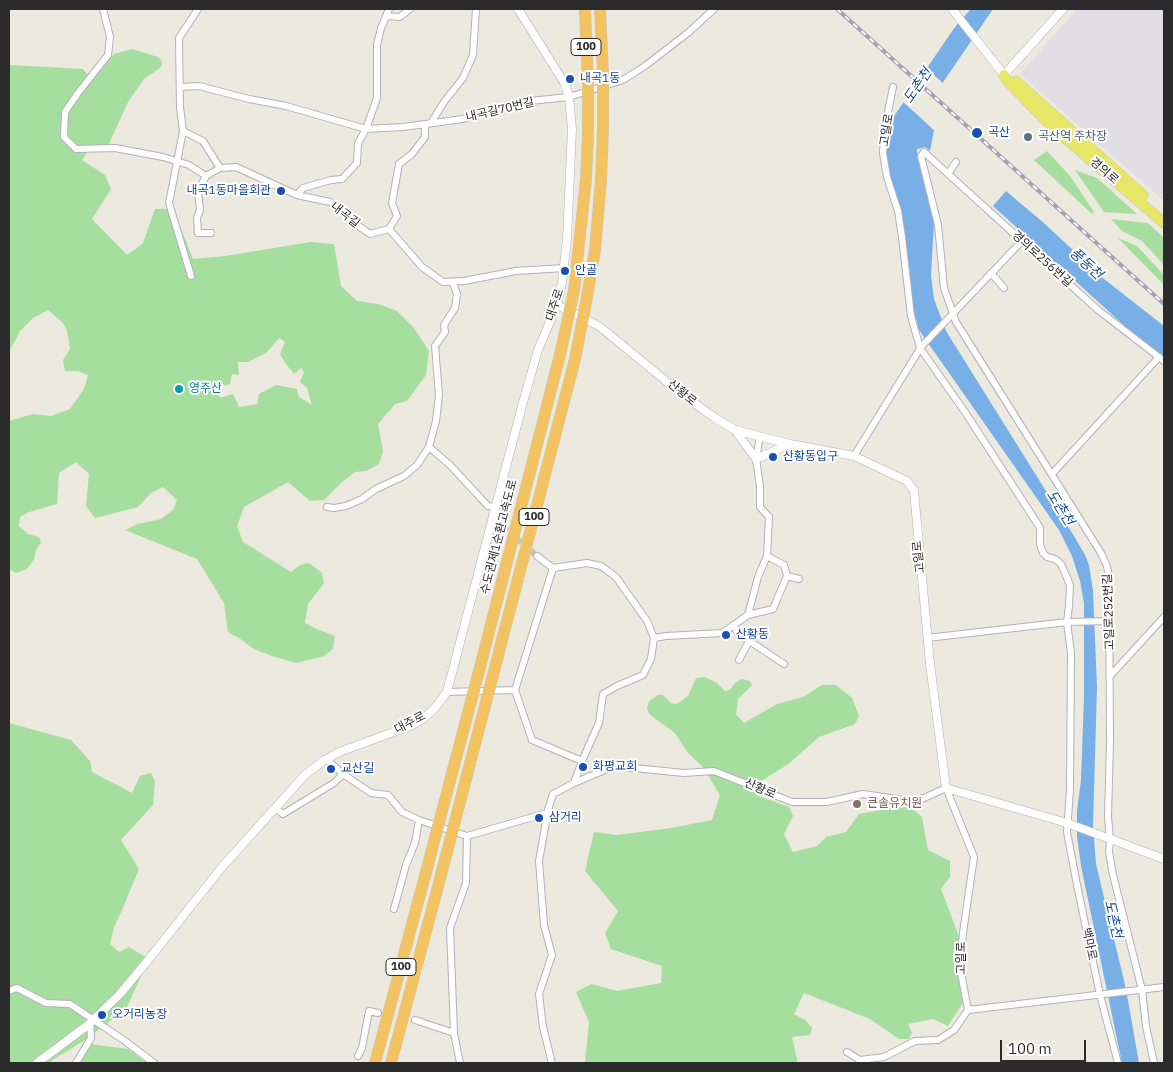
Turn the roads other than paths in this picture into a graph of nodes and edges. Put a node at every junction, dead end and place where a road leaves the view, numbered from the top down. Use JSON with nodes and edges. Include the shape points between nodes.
{"nodes":[{"id":1,"x":103,"y":9,"type":"edge"},
{"id":2,"x":198,"y":9,"type":"edge"},
{"id":3,"x":389,"y":9,"type":"edge"},
{"id":4,"x":410,"y":9,"type":"edge"},
{"id":5,"x":476,"y":9,"type":"edge"},
{"id":6,"x":518,"y":9,"type":"edge"},
{"id":7,"x":585,"y":9,"type":"edge"},
{"id":8,"x":600,"y":9,"type":"edge"},
{"id":9,"x":714,"y":9,"type":"edge"},
{"id":10,"x":1062,"y":9,"type":"edge"},
{"id":11,"x":954,"y":11,"type":"edge"},
{"id":12,"x":386,"y":16,"type":"junction"},
{"id":13,"x":1004,"y":75,"type":"junction"},
{"id":14,"x":180,"y":87,"type":"junction"},
{"id":15,"x":893,"y":88,"type":"dead end"},
{"id":16,"x":568,"y":97,"type":"junction"},
{"id":17,"x":428,"y":123,"type":"junction"},
{"id":18,"x":366,"y":129,"type":"junction"},
{"id":19,"x":183,"y":131,"type":"junction"},
{"id":20,"x":924,"y":152,"type":"joint"},
{"id":21,"x":177,"y":162,"type":"junction"},
{"id":22,"x":956,"y":162,"type":"dead end"},
{"id":23,"x":220,"y":168,"type":"junction"},
{"id":24,"x":948,"y":174,"type":"junction"},
{"id":25,"x":206,"y":176,"type":"junction"},
{"id":26,"x":297,"y":195,"type":"junction"},
{"id":27,"x":1164,"y":215,"type":"edge"},
{"id":28,"x":1164,"y":223,"type":"edge"},
{"id":29,"x":389,"y":228,"type":"junction"},
{"id":30,"x":211,"y":233,"type":"dead end"},
{"id":31,"x":1022,"y":241,"type":"junction"},
{"id":32,"x":564,"y":268,"type":"junction"},
{"id":33,"x":991,"y":273,"type":"junction"},
{"id":34,"x":191,"y":276,"type":"dead end"},
{"id":35,"x":452,"y":281,"type":"junction"},
{"id":36,"x":1004,"y":288,"type":"dead end"},
{"id":37,"x":557,"y":305,"type":"junction"},
{"id":38,"x":952,"y":313,"type":"junction"},
{"id":39,"x":921,"y":348,"type":"junction"},
{"id":40,"x":1162,"y":359,"type":"edge"},
{"id":41,"x":735,"y":430,"type":"junction"},
{"id":42,"x":760,"y":436,"type":"junction"},
{"id":43,"x":790,"y":444,"type":"junction"},
{"id":44,"x":429,"y":447,"type":"junction"},
{"id":45,"x":854,"y":456,"type":"junction"},
{"id":46,"x":756,"y":459,"type":"junction"},
{"id":47,"x":1052,"y":474,"type":"junction"},
{"id":48,"x":327,"y":507,"type":"dead end"},
{"id":49,"x":496,"y":507,"type":"junction"},
{"id":50,"x":493,"y":518,"type":"junction"},
{"id":51,"x":503,"y":527,"type":"tunnel mouth"},
{"id":52,"x":537,"y":556,"type":"tunnel mouth"},
{"id":53,"x":767,"y":556,"type":"junction"},
{"id":54,"x":553,"y":568,"type":"junction"},
{"id":55,"x":787,"y":576,"type":"junction"},
{"id":56,"x":799,"y":579,"type":"dead end"},
{"id":57,"x":748,"y":615,"type":"junction"},
{"id":58,"x":1164,"y":617,"type":"edge"},
{"id":59,"x":1106,"y":621,"type":"junction"},
{"id":60,"x":1069,"y":622,"type":"junction"},
{"id":61,"x":733,"y":625,"type":"junction"},
{"id":62,"x":654,"y":638,"type":"junction"},
{"id":63,"x":927,"y":638,"type":"junction"},
{"id":64,"x":749,"y":641,"type":"junction"},
{"id":65,"x":739,"y":660,"type":"dead end"},
{"id":66,"x":784,"y":664,"type":"dead end"},
{"id":67,"x":1110,"y":676,"type":"junction"},
{"id":68,"x":515,"y":690,"type":"junction"},
{"id":69,"x":447,"y":692,"type":"junction"},
{"id":70,"x":326,"y":760,"type":"junction"},
{"id":71,"x":582,"y":761,"type":"junction"},
{"id":72,"x":343,"y":774,"type":"junction"},
{"id":73,"x":574,"y":783,"type":"junction"},
{"id":74,"x":946,"y":788,"type":"junction"},
{"id":75,"x":275,"y":808,"type":"junction"},
{"id":76,"x":547,"y":813,"type":"junction"},
{"id":77,"x":419,"y":820,"type":"junction"},
{"id":78,"x":1070,"y":824,"type":"junction"},
{"id":79,"x":467,"y":836,"type":"junction"},
{"id":80,"x":1107,"y":838,"type":"junction"},
{"id":81,"x":1164,"y":859,"type":"edge"},
{"id":82,"x":394,"y":910,"type":"dead end"},
{"id":83,"x":1164,"y":988,"type":"edge"},
{"id":84,"x":1138,"y":990,"type":"junction"},
{"id":85,"x":9,"y":991,"type":"edge"},
{"id":86,"x":1102,"y":995,"type":"junction"},
{"id":87,"x":968,"y":1010,"type":"junction"},
{"id":88,"x":378,"y":1013,"type":"dead end"},
{"id":89,"x":92,"y":1020,"type":"junction"},
{"id":90,"x":415,"y":1020,"type":"dead end"},
{"id":91,"x":454,"y":1033,"type":"junction"},
{"id":92,"x":847,"y":1052,"type":"dead end"},
{"id":93,"x":358,"y":1056,"type":"dead end"},
{"id":94,"x":860,"y":1062,"type":"edge"},
{"id":95,"x":37,"y":1063,"type":"edge"},
{"id":96,"x":76,"y":1063,"type":"edge"},
{"id":97,"x":154,"y":1063,"type":"edge"},
{"id":98,"x":375,"y":1063,"type":"edge"},
{"id":99,"x":391,"y":1063,"type":"edge"},
{"id":100,"x":460,"y":1063,"type":"edge"},
{"id":101,"x":552,"y":1063,"type":"edge"},
{"id":102,"x":1118,"y":1063,"type":"edge"},
{"id":103,"x":1154,"y":1063,"type":"edge"}],
"edges":[{"from":1,"to":21,"type":"street","via":[[110,37],[108,55],[65,112],[64,137],[76,149],[115,148]]},
{"from":2,"to":14,"type":"street","via":[[179,38]]},
{"from":3,"to":12,"type":"street"},
{"from":4,"to":12,"type":"street","via":[[400,17]]},
{"from":5,"to":17,"type":"street","via":[[473,55],[463,78]]},
{"from":6,"to":16,"type":"street","name":"대주로","via":[[565,84]]},
{"from":7,"to":98,"type":"highway","name":"수도권제1순환고속도로","number":"100","bridge":true,"via":[[588,137],[574,291],[479,671]]},
{"from":8,"to":99,"type":"highway","number":"100","bridge":true,"via":[[603,74],[601,171],[588,297],[575,359]]},
{"from":9,"to":16,"type":"street","via":[[689,32],[623,80]]},
{"from":10,"to":13,"type":"street"},
{"from":11,"to":13,"type":"street"},
{"from":12,"to":18,"type":"street","via":[[378,45],[377,98]]},
{"from":13,"to":27,"type":"main road","name":"경의로","via":[[1019,84]]},
{"from":13,"to":28,"type":"main road","name":"경의로","via":[[1050,125]]},
{"from":14,"to":18,"type":"street","via":[[199,86]]},
{"from":14,"to":19,"type":"street"},
{"from":15,"to":39,"type":"street","name":"고일로","via":[[883,142],[884,159],[899,217],[911,316]]},
{"from":16,"to":17,"type":"street","name":"내곡길70번길","via":[[520,102],[463,119]]},
{"from":16,"to":32,"type":"street","name":"대주로","via":[[572,129]]},
{"from":17,"to":18,"type":"street","name":"내곡길70번길"},
{"from":17,"to":29,"type":"street","via":[[425,137],[399,164],[392,202],[397,216]]},
{"from":18,"to":26,"type":"street","via":[[358,142],[357,163],[342,179],[303,188]]},
{"from":19,"to":21,"type":"street"},
{"from":19,"to":23,"type":"street","via":[[203,141]]},
{"from":20,"to":24,"type":"street","name":"경의로256번길"},
{"from":20,"to":38,"type":"street","name":"고일로252번길","via":[[921,156],[938,225],[944,288]]},
{"from":21,"to":25,"type":"street","via":[[189,165]]},
{"from":21,"to":34,"type":"street","via":[[169,203]]},
{"from":22,"to":24,"type":"street"},
{"from":23,"to":25,"type":"street"},
{"from":23,"to":26,"type":"street","name":"내곡길","via":[[236,167]]},
{"from":24,"to":31,"type":"street","name":"경의로256번길"},
{"from":25,"to":30,"type":"street","via":[[198,191],[198,233]]},
{"from":26,"to":29,"type":"street","name":"내곡길","via":[[330,202],[370,234]]},
{"from":29,"to":35,"type":"street","via":[[422,268],[443,282]]},
{"from":31,"to":33,"type":"street"},
{"from":31,"to":40,"type":"street","name":"경의로256번길","via":[[1098,310]]},
{"from":32,"to":35,"type":"street","via":[[516,271]]},
{"from":32,"to":37,"type":"street","name":"대주로"},
{"from":33,"to":36,"type":"street"},
{"from":33,"to":38,"type":"street"},
{"from":35,"to":44,"type":"street","via":[[457,294],[455,308],[435,346],[439,395]]},
{"from":37,"to":41,"type":"street","name":"산황로","via":[[599,326],[683,395]]},
{"from":37,"to":49,"type":"street","name":"대주로","via":[[538,350]]},
{"from":38,"to":39,"type":"street"},
{"from":38,"to":47,"type":"street","name":"고일로252번길"},
{"from":39,"to":45,"type":"street"},
{"from":39,"to":60,"type":"street","name":"고일로","via":[[1040,528],[1043,553],[1062,564],[1070,585]]},
{"from":40,"to":47,"type":"street"},
{"from":41,"to":42,"type":"street","name":"산황로"},
{"from":41,"to":46,"type":"street"},
{"from":42,"to":43,"type":"street","name":"고일로"},
{"from":42,"to":46,"type":"street"},
{"from":43,"to":45,"type":"street","name":"고일로"},
{"from":43,"to":46,"type":"street"},
{"from":44,"to":48,"type":"street","via":[[417,465],[404,476],[346,506]]},
{"from":44,"to":49,"type":"street","via":[[488,506]]},
{"from":45,"to":63,"type":"street","name":"고일로","via":[[907,481],[914,491]]},
{"from":46,"to":53,"type":"street","via":[[760,507],[769,517]]},
{"from":47,"to":59,"type":"street","name":"고일로252번길","via":[[1107,566],[1110,577]]},
{"from":49,"to":50,"type":"street","name":"대주로"},
{"from":50,"to":51,"type":"street"},
{"from":50,"to":69,"type":"street","name":"대주로"},
{"from":52,"to":54,"type":"street"},
{"from":53,"to":55,"type":"street","via":[[784,565]]},
{"from":53,"to":57,"type":"street"},
{"from":54,"to":62,"type":"street","via":[[587,563],[600,566],[616,577],[647,621]]},
{"from":54,"to":68,"type":"street"},
{"from":55,"to":56,"type":"street"},
{"from":55,"to":57,"type":"street","via":[[773,608]]},
{"from":57,"to":61,"type":"street"},
{"from":58,"to":67,"type":"street","name":"고일로252번길"},
{"from":59,"to":60,"type":"street"},
{"from":59,"to":67,"type":"street","name":"고일로252번길"},
{"from":60,"to":63,"type":"street"},
{"from":60,"to":78,"type":"street","name":"백마로"},
{"from":61,"to":62,"type":"street","via":[[722,633]]},
{"from":61,"to":64,"type":"street"},
{"from":62,"to":71,"type":"street","via":[[651,659],[643,676],[602,694],[600,723]]},
{"from":63,"to":74,"type":"street","name":"고일로"},
{"from":64,"to":65,"type":"street"},
{"from":64,"to":66,"type":"street"},
{"from":67,"to":80,"type":"street","name":"고일로252번길"},
{"from":68,"to":69,"type":"street"},
{"from":68,"to":71,"type":"street","via":[[532,740]]},
{"from":69,"to":70,"type":"street","name":"대주로","via":[[423,719]]},
{"from":70,"to":72,"type":"street"},
{"from":70,"to":75,"type":"street","name":"대주로","via":[[305,774]]},
{"from":71,"to":73,"type":"street"},
{"from":72,"to":75,"type":"street","via":[[283,814]]},
{"from":72,"to":77,"type":"street","via":[[371,792],[388,795],[402,812]]},
{"from":73,"to":74,"type":"street","name":"산황로","via":[[614,766],[684,773],[714,771],[792,802],[827,802],[863,794],[910,801]]},
{"from":73,"to":76,"type":"street","name":"산황로","via":[[553,794]]},
{"from":74,"to":78,"type":"street"},
{"from":74,"to":87,"type":"street","name":"고일로","via":[[974,857],[960,967]]},
{"from":75,"to":89,"type":"street","name":"대주로","via":[[222,867],[120,994]]},
{"from":76,"to":79,"type":"street"},
{"from":76,"to":101,"type":"street","name":"산황로","via":[[540,861],[544,926],[552,955],[539,994]]},
{"from":77,"to":79,"type":"street"},
{"from":77,"to":82,"type":"street"},
{"from":78,"to":80,"type":"street"},
{"from":78,"to":86,"type":"street","name":"백마로","via":[[1071,854]]},
{"from":79,"to":91,"type":"street","via":[[466,883],[450,928]]},
{"from":80,"to":81,"type":"street"},
{"from":80,"to":84,"type":"street","name":"고일로252번길"},
{"from":83,"to":84,"type":"street"},
{"from":84,"to":86,"type":"street"},
{"from":84,"to":103,"type":"street","name":"고일로252번길"},
{"from":85,"to":89,"type":"street","via":[[17,988],[46,1003],[70,1004]]},
{"from":86,"to":87,"type":"street"},
{"from":86,"to":102,"type":"street","name":"백마로"},
{"from":87,"to":94,"type":"street","via":[[954,1030],[938,1040],[915,1041],[884,1057]]},
{"from":88,"to":93,"type":"street","via":[[369,1011]]},
{"from":89,"to":95,"type":"street","name":"대주로"},
{"from":89,"to":96,"type":"street","via":[[91,1038]]},
{"from":89,"to":97,"type":"street"},
{"from":90,"to":91,"type":"street"},
{"from":91,"to":100,"type":"street"},
{"from":92,"to":94,"type":"street"}]}
